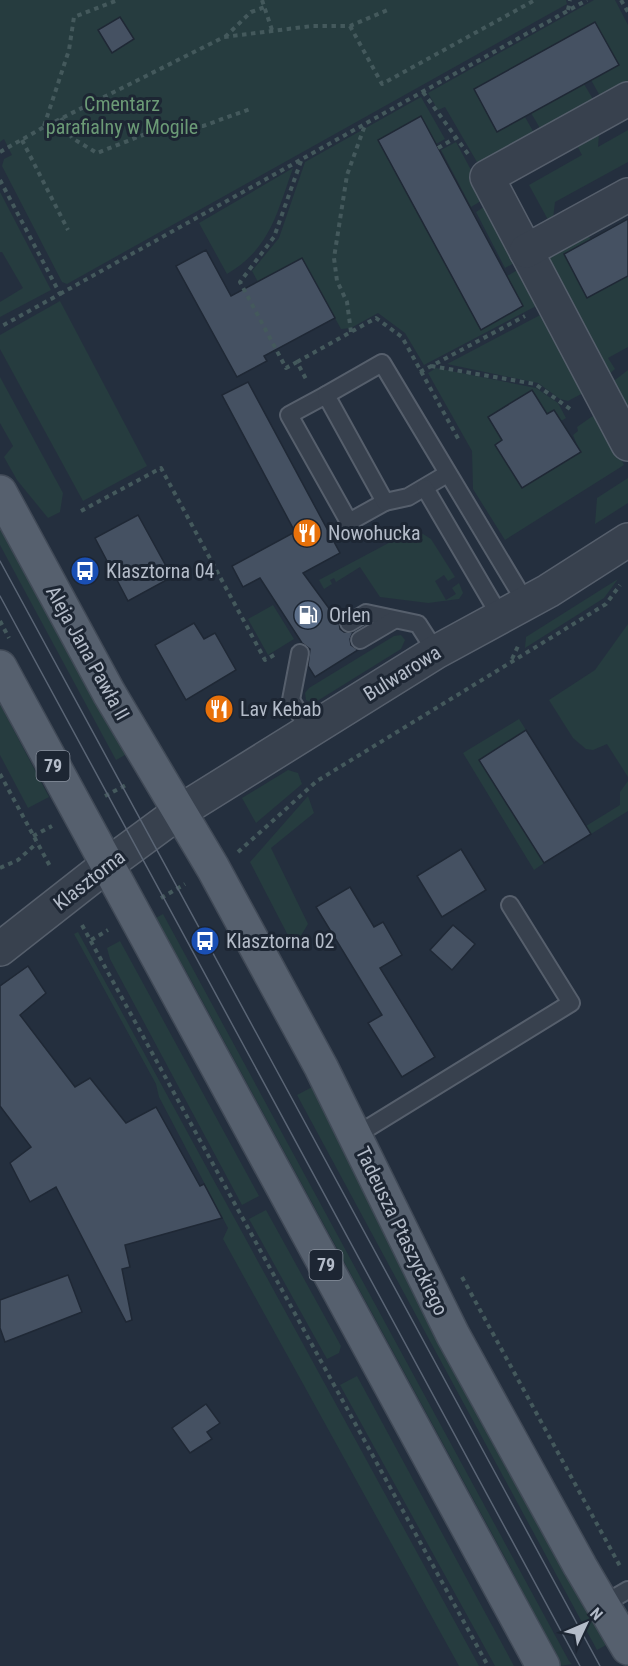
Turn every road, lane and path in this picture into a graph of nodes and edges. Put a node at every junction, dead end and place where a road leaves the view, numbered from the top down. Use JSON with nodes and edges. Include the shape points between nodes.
{"nodes":[{"id":1,"x":118,"y":0,"type":"edge"},
{"id":2,"x":262,"y":0,"type":"edge"},
{"id":3,"x":535,"y":0,"type":"edge"},
{"id":4,"x":570,"y":0,"type":"edge"},
{"id":5,"x":587,"y":0,"type":"edge"},
{"id":6,"x":621,"y":0,"type":"edge"},
{"id":7,"x":265,"y":7,"type":"junction"},
{"id":8,"x":390,"y":9,"type":"dead end"},
{"id":9,"x":568,"y":11,"type":"junction"},
{"id":10,"x":628,"y":12,"type":"edge"},
{"id":11,"x":350,"y":26,"type":"junction"},
{"id":12,"x":273,"y":33,"type":"junction"},
{"id":13,"x":224,"y":37,"type":"junction"},
{"id":14,"x":423,"y":92,"type":"junction"},
{"id":15,"x":628,"y":99,"type":"edge"},
{"id":16,"x":250,"y":110,"type":"dead end"},
{"id":17,"x":61,"y":118,"type":"junction"},
{"id":18,"x":365,"y":124,"type":"junction"},
{"id":19,"x":44,"y":127,"type":"junction"},
{"id":20,"x":457,"y":137,"type":"junction"},
{"id":21,"x":22,"y":140,"type":"junction"},
{"id":22,"x":438,"y":148,"type":"dead end"},
{"id":23,"x":0,"y":152,"type":"edge"},
{"id":24,"x":301,"y":160,"type":"junction"},
{"id":25,"x":487,"y":177,"type":"junction"},
{"id":26,"x":0,"y":180,"type":"edge"},
{"id":27,"x":628,"y":195,"type":"edge"},
{"id":28,"x":68,"y":230,"type":"dead end"},
{"id":29,"x":526,"y":251,"type":"junction"},
{"id":30,"x":60,"y":294,"type":"junction"},
{"id":31,"x":533,"y":311,"type":"dead end"},
{"id":32,"x":0,"y":327,"type":"edge"},
{"id":33,"x":351,"y":332,"type":"dead end"},
{"id":34,"x":431,"y":366,"type":"junction"},
{"id":35,"x":417,"y":373,"type":"dead end"},
{"id":36,"x":326,"y":395,"type":"junction"},
{"id":37,"x":576,"y":413,"type":"dead end"},
{"id":38,"x":628,"y":444,"type":"edge"},
{"id":39,"x":447,"y":474,"type":"junction"},
{"id":40,"x":425,"y":488,"type":"junction"},
{"id":41,"x":0,"y":492,"type":"edge"},
{"id":42,"x":385,"y":502,"type":"junction"},
{"id":43,"x":81,"y":511,"type":"dead end"},
{"id":44,"x":628,"y":540,"type":"edge"},
{"id":45,"x":622,"y":582,"type":"dead end"},
{"id":46,"x":513,"y":609,"type":"junction"},
{"id":47,"x":394,"y":620,"type":"junction"},
{"id":48,"x":349,"y":623,"type":"dead end"},
{"id":49,"x":360,"y":640,"type":"dead end"},
{"id":50,"x":436,"y":652,"type":"junction"},
{"id":51,"x":299,"y":654,"type":"joint"},
{"id":52,"x":0,"y":667,"type":"edge"},
{"id":53,"x":311,"y":670,"type":"dead end"},
{"id":54,"x":295,"y":680,"type":"junction"},
{"id":55,"x":310,"y":731,"type":"junction"},
{"id":56,"x":0,"y":774,"type":"edge"},
{"id":57,"x":130,"y":782,"type":"dead end"},
{"id":58,"x":97,"y":800,"type":"dead end"},
{"id":59,"x":179,"y":812,"type":"junction"},
{"id":60,"x":61,"y":820,"type":"dead end"},
{"id":61,"x":33,"y":836,"type":"junction"},
{"id":62,"x":37,"y":843,"type":"junction"},
{"id":63,"x":234,"y":855,"type":"dead end"},
{"id":64,"x":107,"y":865,"type":"junction"},
{"id":65,"x":0,"y":868,"type":"edge"},
{"id":66,"x":53,"y":872,"type":"dead end"},
{"id":67,"x":183,"y":885,"type":"dead end"},
{"id":68,"x":157,"y":900,"type":"dead end"},
{"id":69,"x":510,"y":905,"type":"dead end"},
{"id":70,"x":80,"y":922,"type":"dead end"},
{"id":71,"x":0,"y":949,"type":"edge"},
{"id":72,"x":355,"y":1136,"type":"junction"},
{"id":73,"x":615,"y":1597,"type":"edge"},
{"id":74,"x":628,"y":1648,"type":"edge"},
{"id":75,"x":488,"y":1666,"type":"edge"},
{"id":76,"x":543,"y":1666,"type":"edge"}],
"edges":[{"from":1,"to":19,"type":"path","via":[[74,17],[69,50]]},
{"from":2,"to":7,"type":"path"},
{"from":3,"to":11,"type":"path","via":[[382,84]]},
{"from":4,"to":9,"type":"path"},
{"from":5,"to":9,"type":"path"},
{"from":6,"to":10,"type":"path"},
{"from":7,"to":12,"type":"path"},
{"from":7,"to":13,"type":"path","via":[[251,12]]},
{"from":8,"to":11,"type":"path"},
{"from":9,"to":14,"type":"path"},
{"from":11,"to":12,"type":"path","via":[[312,26]]},
{"from":12,"to":13,"type":"path"},
{"from":13,"to":17,"type":"path"},
{"from":14,"to":18,"type":"path"},
{"from":14,"to":20,"type":"path"},
{"from":15,"to":25,"type":"street"},
{"from":16,"to":17,"type":"path","via":[[203,126],[166,126],[97,153],[72,138]]},
{"from":17,"to":19,"type":"path"},
{"from":18,"to":24,"type":"path"},
{"from":18,"to":33,"type":"path","via":[[347,175],[334,258]]},
{"from":19,"to":21,"type":"path"},
{"from":20,"to":22,"type":"path"},
{"from":20,"to":25,"type":"path","via":[[477,170]]},
{"from":21,"to":23,"type":"path"},
{"from":21,"to":28,"type":"path"},
{"from":24,"to":30,"type":"path"},
{"from":24,"to":36,"type":"path","via":[[273,237],[240,282],[286,368],[297,362],[311,388]]},
{"from":25,"to":29,"type":"street"},
{"from":26,"to":30,"type":"path"},
{"from":27,"to":29,"type":"street"},
{"from":29,"to":38,"type":"street"},
{"from":30,"to":32,"type":"path"},
{"from":31,"to":34,"type":"path"},
{"from":34,"to":35,"type":"path"},
{"from":34,"to":37,"type":"path","via":[[535,384]]},
{"from":36,"to":39,"type":"lane","via":[[382,363]]},
{"from":36,"to":42,"type":"lane"},
{"from":36,"to":42,"type":"lane","via":[[289,415],[349,522]]},
{"from":39,"to":40,"type":"lane"},
{"from":39,"to":46,"type":"lane"},
{"from":40,"to":42,"type":"lane"},
{"from":40,"to":46,"type":"lane"},
{"from":41,"to":59,"type":"main road","name":"Aleja Jana Pawła II"},
{"from":43,"to":51,"type":"path","via":[[161,468],[265,660],[292,644]]},
{"from":44,"to":46,"type":"street","name":"Bulwarowa"},
{"from":45,"to":63,"type":"path","via":[[606,604],[317,781]]},
{"from":46,"to":50,"type":"street","name":"Bulwarowa"},
{"from":47,"to":48,"type":"lane","via":[[366,613]]},
{"from":47,"to":49,"type":"lane"},
{"from":47,"to":50,"type":"lane","via":[[418,624]]},
{"from":50,"to":55,"type":"street","name":"Bulwarowa"},
{"from":51,"to":54,"type":"lane"},
{"from":52,"to":64,"type":"main road","number":"79"},
{"from":53,"to":54,"type":"lane"},
{"from":54,"to":55,"type":"lane","via":[[291,700]]},
{"from":55,"to":59,"type":"street","name":"Bulwarowa"},
{"from":56,"to":61,"type":"path"},
{"from":57,"to":58,"type":"path"},
{"from":59,"to":64,"type":"street","name":"Klasztorna"},
{"from":59,"to":72,"type":"main road","name":"Tadeusza Ptaszyckiego","via":[[321,1067]]},
{"from":60,"to":61,"type":"path"},
{"from":61,"to":62,"type":"path"},
{"from":62,"to":65,"type":"path","via":[[18,860]]},
{"from":62,"to":66,"type":"path"},
{"from":64,"to":71,"type":"street","name":"Klasztorna"},
{"from":64,"to":76,"type":"main road","number":"79"},
{"from":67,"to":68,"type":"path"},
{"from":69,"to":72,"type":"lane","via":[[571,1003]]},
{"from":70,"to":75,"type":"path"},
{"from":72,"to":73,"type":"main road","name":"Tadeusza Ptaszyckiego","via":[[453,1335]]},
{"from":73,"to":74,"type":"main road","name":"Tadeusza Ptaszyckiego"}]}
